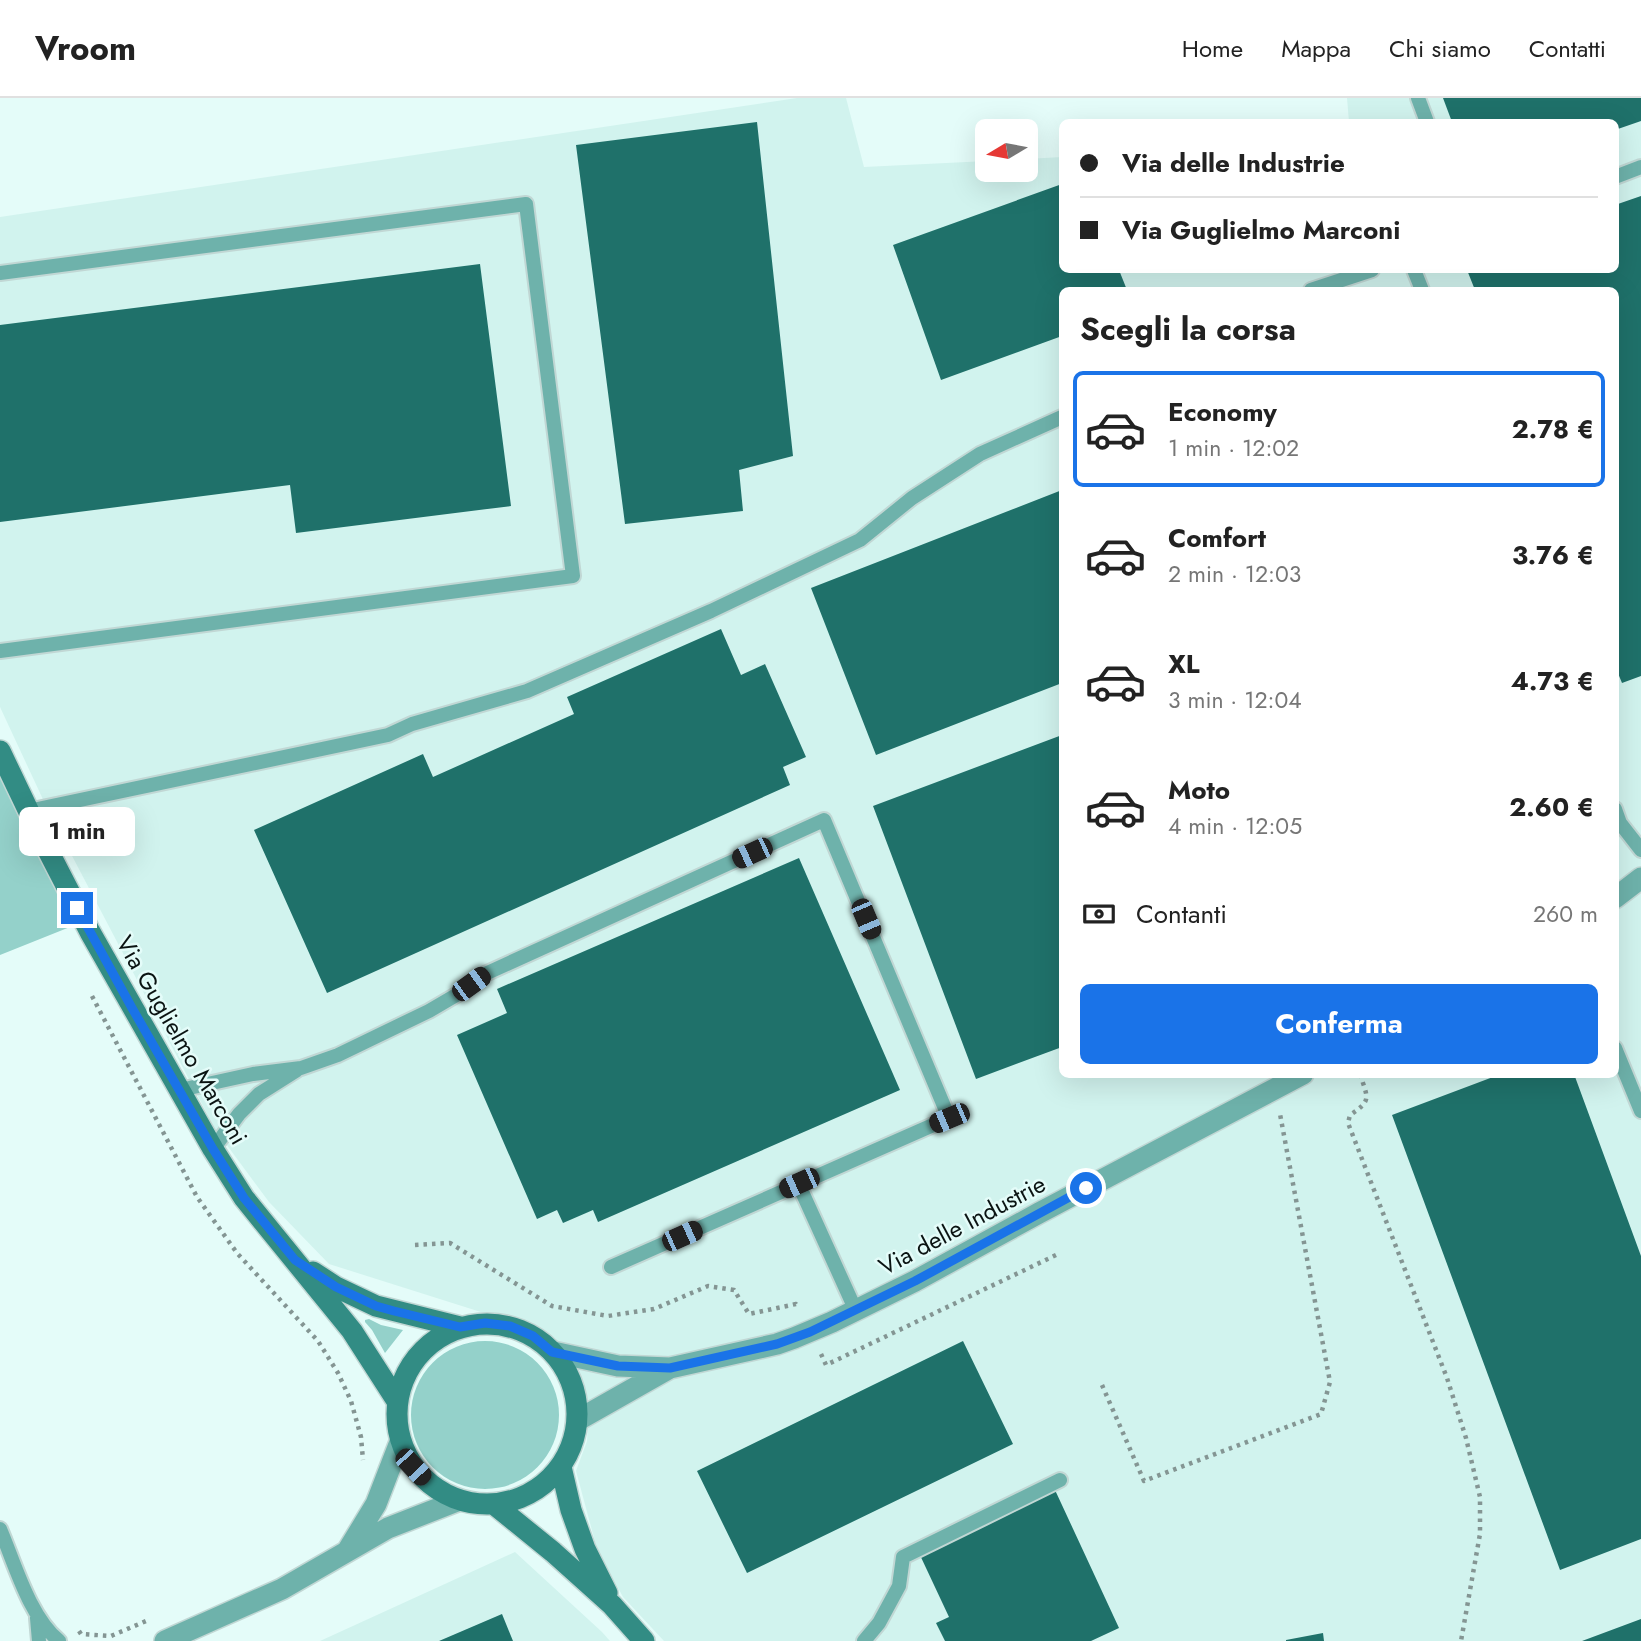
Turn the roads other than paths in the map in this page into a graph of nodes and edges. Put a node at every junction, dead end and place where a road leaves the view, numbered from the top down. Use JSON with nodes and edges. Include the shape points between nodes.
{"nodes":[{"id":1,"x":1418,"y":98,"type":"edge"},
{"id":2,"x":1426,"y":119,"type":"edge"},
{"id":3,"x":1641,"y":167,"type":"edge"},
{"id":4,"x":1619,"y":175,"type":"edge"},
{"id":5,"x":0,"y":273,"type":"edge"},
{"id":6,"x":1363,"y":273,"type":"edge"},
{"id":7,"x":1320,"y":287,"type":"edge"},
{"id":8,"x":1059,"y":418,"type":"edge"},
{"id":9,"x":0,"y":652,"type":"edge"},
{"id":10,"x":0,"y":751,"type":"edge"},
{"id":11,"x":28,"y":811,"type":"junction"},
{"id":12,"x":1619,"y":820,"type":"edge"},
{"id":13,"x":1641,"y":850,"type":"edge"},
{"id":14,"x":1641,"y":878,"type":"edge"},
{"id":15,"x":1619,"y":895,"type":"edge"},
{"id":16,"x":1619,"y":1058,"type":"edge"},
{"id":17,"x":301,"y":1068,"type":"junction"},
{"id":18,"x":1296,"y":1078,"type":"edge"},
{"id":19,"x":180,"y":1090,"type":"junction"},
{"id":20,"x":1641,"y":1111,"type":"edge"},
{"id":21,"x":213,"y":1149,"type":"junction"},
{"id":22,"x":799,"y":1183,"type":"junction"},
{"id":23,"x":295,"y":1260,"type":"junction"},
{"id":24,"x":611,"y":1267,"type":"dead end"},
{"id":25,"x":856,"y":1311,"type":"junction"},
{"id":26,"x":460,"y":1327,"type":"junction"},
{"id":27,"x":552,"y":1352,"type":"junction"},
{"id":28,"x":670,"y":1368,"type":"junction"},
{"id":29,"x":397,"y":1401,"type":"junction"},
{"id":30,"x":578,"y":1420,"type":"junction"},
{"id":31,"x":400,"y":1442,"type":"junction"},
{"id":32,"x":561,"y":1468,"type":"junction"},
{"id":33,"x":1060,"y":1480,"type":"dead end"},
{"id":34,"x":457,"y":1501,"type":"junction"},
{"id":35,"x":495,"y":1505,"type":"junction"},
{"id":36,"x":0,"y":1529,"type":"edge"},
{"id":37,"x":346,"y":1553,"type":"junction"},
{"id":38,"x":612,"y":1605,"type":"junction"},
{"id":39,"x":37,"y":1616,"type":"junction"},
{"id":40,"x":39,"y":1641,"type":"edge"},
{"id":41,"x":59,"y":1641,"type":"edge"},
{"id":42,"x":165,"y":1641,"type":"edge"},
{"id":43,"x":644,"y":1641,"type":"edge"},
{"id":44,"x":863,"y":1641,"type":"edge"}],
"edges":[{"from":1,"to":2,"type":"lane"},
{"from":3,"to":4,"type":"lane"},
{"from":5,"to":9,"type":"lane","via":[[526,204],[573,576]]},
{"from":6,"to":7,"type":"lane"},
{"from":8,"to":11,"type":"lane","via":[[980,454],[912,498],[860,540],[527,691],[388,735]]},
{"from":10,"to":11,"type":"street","name":"Via Guglielmo Marconi"},
{"from":11,"to":19,"type":"street","name":"Via Guglielmo Marconi"},
{"from":12,"to":13,"type":"lane"},
{"from":14,"to":15,"type":"street"},
{"from":16,"to":20,"type":"lane"},
{"from":17,"to":19,"type":"lane"},
{"from":17,"to":21,"type":"lane","via":[[259,1094]]},
{"from":17,"to":22,"type":"lane","via":[[429,1011],[485,974],[824,820],[949,1118]]},
{"from":18,"to":25,"type":"street","name":"Via delle Industrie"},
{"from":19,"to":21,"type":"street","name":"Via Guglielmo Marconi"},
{"from":21,"to":23,"type":"street","name":"Via Guglielmo Marconi","via":[[244,1198]]},
{"from":22,"to":24,"type":"lane"},
{"from":22,"to":25,"type":"lane"},
{"from":23,"to":26,"type":"street","name":"Via Guglielmo Marconi","via":[[376,1306]]},
{"from":23,"to":29,"type":"street","name":"Via Guglielmo Marconi","via":[[352,1331]]},
{"from":25,"to":28,"type":"street","name":"Via delle Industrie","via":[[777,1344]]},
{"from":26,"to":27,"type":"street","via":[[510,1326],[533,1336]]},
{"from":26,"to":29,"type":"street","via":[[437,1338],[418,1355],[404,1377]]},
{"from":27,"to":28,"type":"street","name":"Via delle Industrie","via":[[618,1366]]},
{"from":27,"to":30,"type":"street","via":[[576,1395]]},
{"from":28,"to":30,"type":"street","name":"Via delle Industrie"},
{"from":29,"to":31,"type":"street"},
{"from":30,"to":32,"type":"street","via":[[573,1445]]},
{"from":31,"to":34,"type":"street","via":[[413,1467],[432,1487]]},
{"from":31,"to":37,"type":"street","via":[[376,1504]]},
{"from":32,"to":35,"type":"street","via":[[543,1486],[520,1499]]},
{"from":32,"to":38,"type":"street","via":[[584,1549]]},
{"from":33,"to":44,"type":"lane","via":[[902,1557],[898,1586],[879,1623]]},
{"from":34,"to":35,"type":"street"},
{"from":34,"to":37,"type":"street","via":[[388,1528]]},
{"from":35,"to":38,"type":"street"},
{"from":36,"to":39,"type":"lane"},
{"from":37,"to":42,"type":"street","via":[[282,1590]]},
{"from":38,"to":43,"type":"street"},
{"from":39,"to":40,"type":"lane"},
{"from":39,"to":41,"type":"lane"}]}
